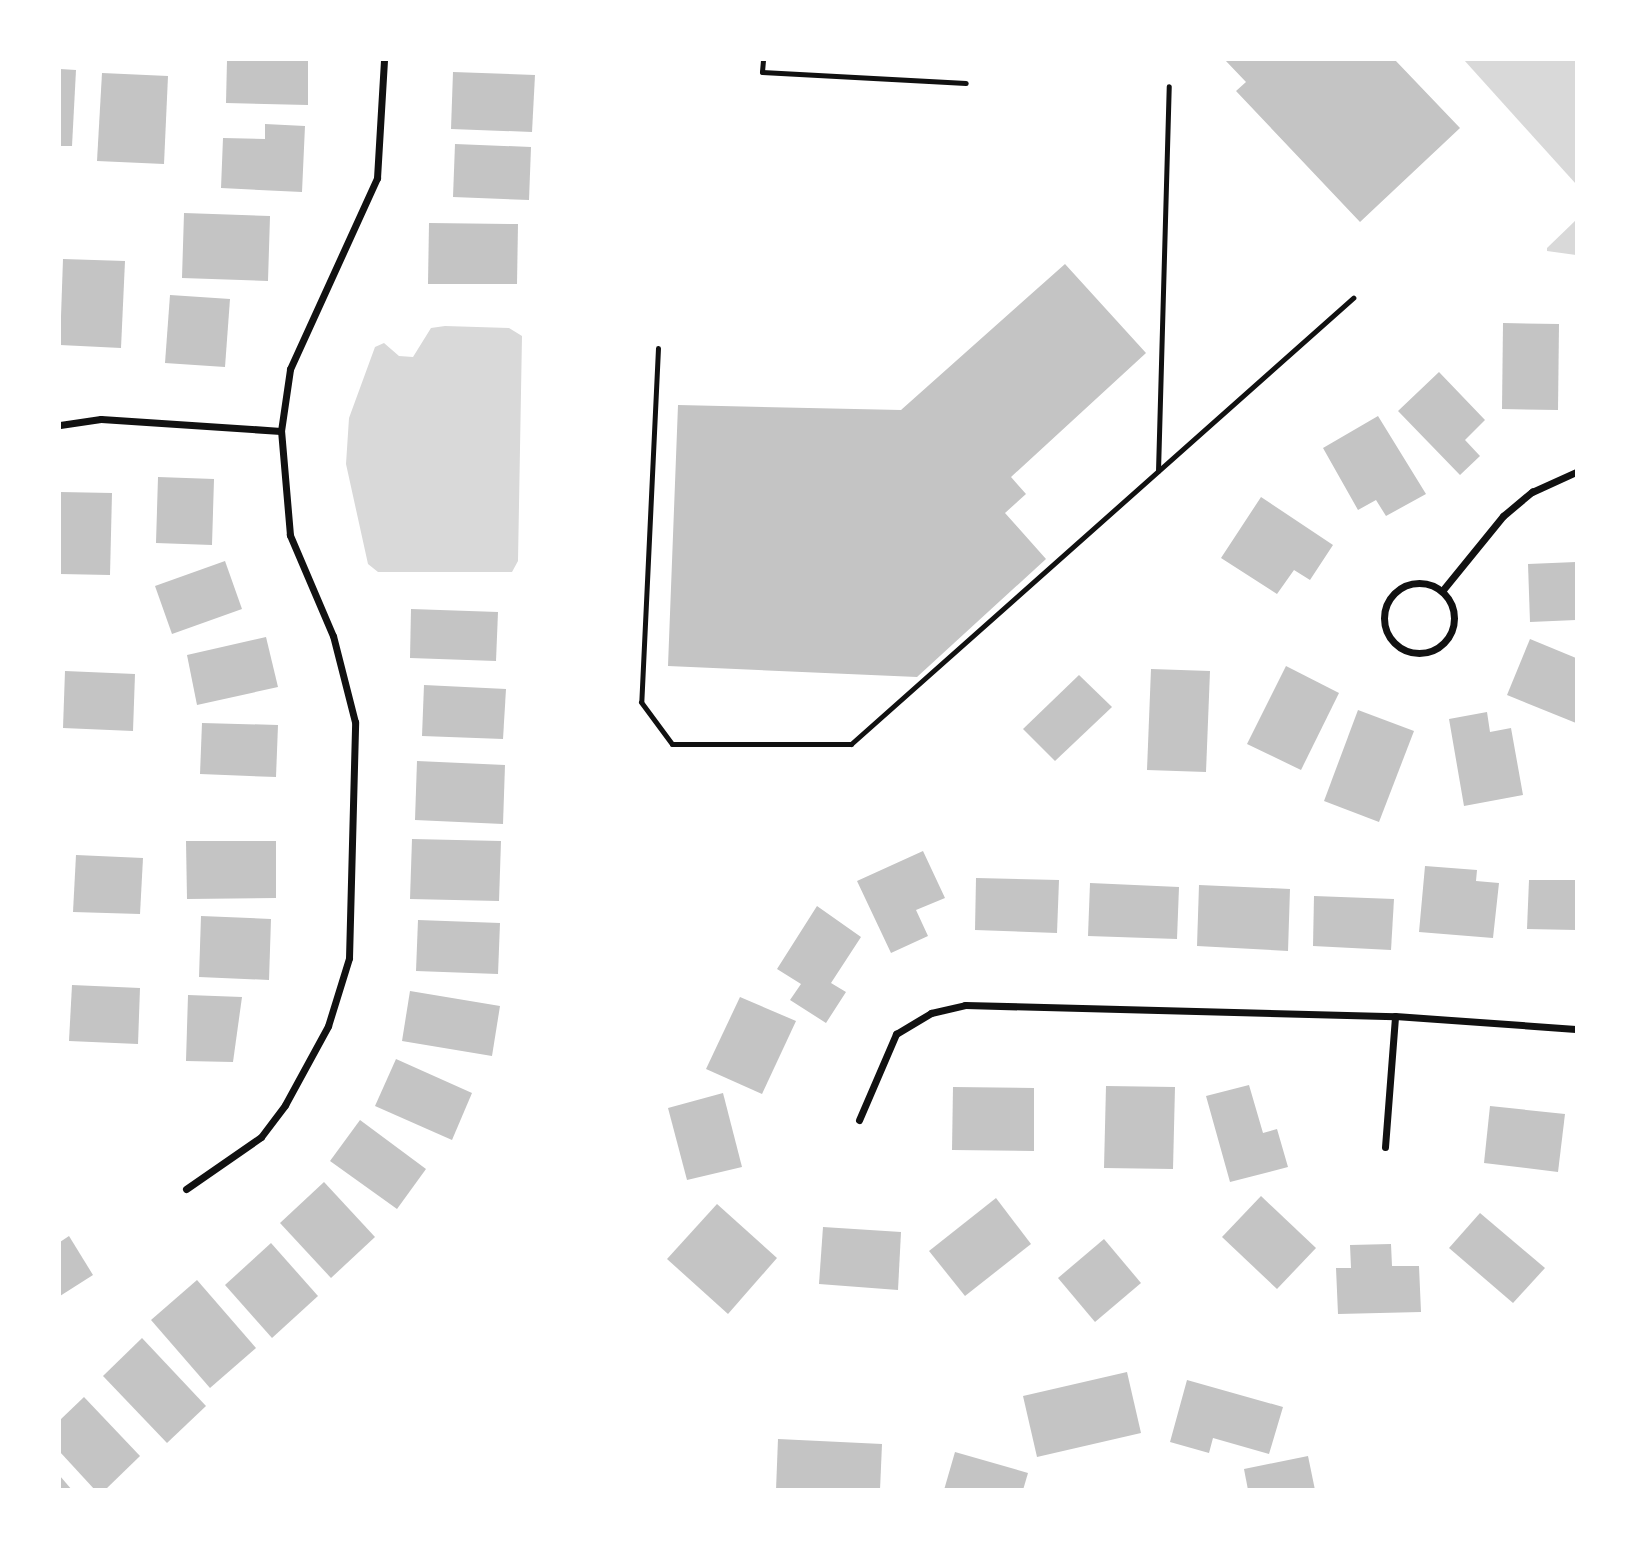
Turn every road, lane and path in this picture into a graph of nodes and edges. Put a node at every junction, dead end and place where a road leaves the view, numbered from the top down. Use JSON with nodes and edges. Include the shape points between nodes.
{"nodes":[{"id":1,"x":384,"y":60,"type":"edge"},
{"id":2,"x":763,"y":60,"type":"edge"},
{"id":3,"x":966,"y":83,"type":"dead end"},
{"id":4,"x":1169,"y":86,"type":"dead end"},
{"id":5,"x":1353,"y":298,"type":"dead end"},
{"id":6,"x":658,"y":348,"type":"dead end"},
{"id":7,"x":60,"y":425,"type":"edge"},
{"id":8,"x":281,"y":431,"type":"junction"},
{"id":9,"x":1158,"y":471,"type":"junction"},
{"id":10,"x":1577,"y":472,"type":"edge"},
{"id":11,"x":1442,"y":591,"type":"junction"},
{"id":12,"x":1395,"y":1016,"type":"junction"},
{"id":13,"x":1577,"y":1028,"type":"edge"},
{"id":14,"x":859,"y":1119,"type":"dead end"},
{"id":15,"x":1385,"y":1147,"type":"dead end"},
{"id":16,"x":186,"y":1189,"type":"dead end"}],
"edges":[{"from":1,"to":8,"type":"street","via":[[377,178],[290,369]]},
{"from":2,"to":3,"type":"lane","via":[[762,72]]},
{"from":4,"to":9,"type":"lane"},
{"from":5,"to":9,"type":"lane"},
{"from":6,"to":9,"type":"lane","via":[[641,702],[672,744],[851,744]]},
{"from":7,"to":8,"type":"street","via":[[101,419]]},
{"from":8,"to":16,"type":"street","via":[[290,535],[333,636],[355,722],[349,958],[328,1026],[285,1105],[261,1137]]},
{"from":10,"to":11,"type":"street","via":[[1532,492],[1503,516]]},
{"from":11,"to":11,"type":"street","via":[[1416,583],[1392,595],[1384,621],[1397,645],[1423,653],[1446,640],[1455,614]]},
{"from":12,"to":13,"type":"street"},
{"from":12,"to":14,"type":"street","via":[[965,1005],[931,1013],[896,1034]]},
{"from":12,"to":15,"type":"street"}]}
